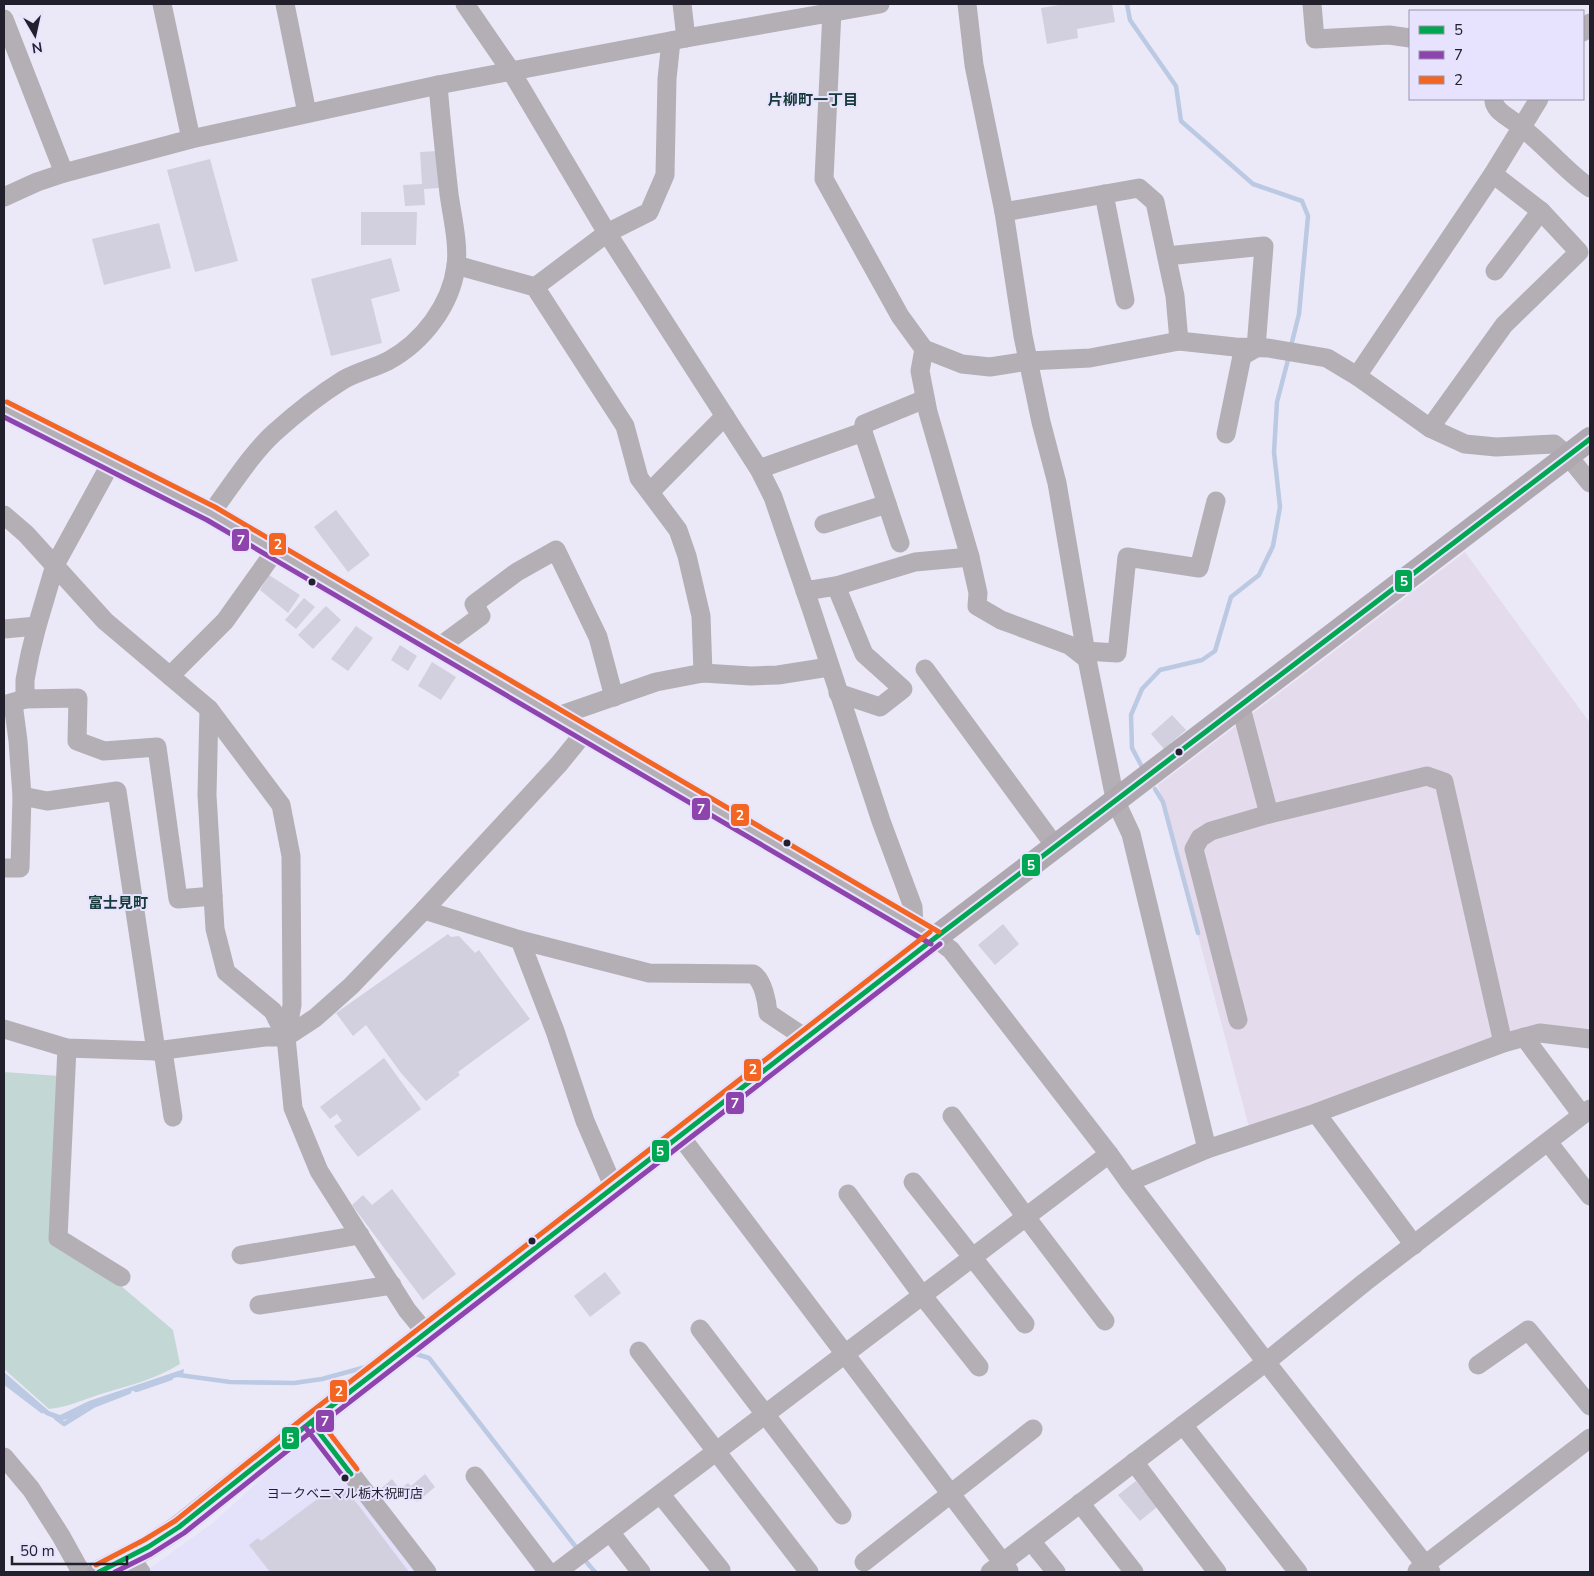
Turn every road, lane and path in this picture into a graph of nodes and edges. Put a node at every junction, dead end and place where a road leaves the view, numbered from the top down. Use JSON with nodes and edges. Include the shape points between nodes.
{"nodes":[{"id":1,"x":162,"y":4,"type":"edge"},
{"id":2,"x":286,"y":4,"type":"edge"},
{"id":3,"x":465,"y":4,"type":"edge"},
{"id":4,"x":682,"y":4,"type":"edge"},
{"id":5,"x":880,"y":4,"type":"edge"},
{"id":6,"x":967,"y":4,"type":"edge"},
{"id":7,"x":1312,"y":4,"type":"edge"},
{"id":8,"x":832,"y":11,"type":"junction"},
{"id":9,"x":4,"y":19,"type":"edge"},
{"id":10,"x":1409,"y":38,"type":"edge"},
{"id":11,"x":678,"y":39,"type":"junction"},
{"id":12,"x":511,"y":71,"type":"junction"},
{"id":13,"x":438,"y":85,"type":"junction"},
{"id":14,"x":1494,"y":100,"type":"edge"},
{"id":15,"x":1538,"y":100,"type":"edge"},
{"id":16,"x":307,"y":114,"type":"junction"},
{"id":17,"x":1523,"y":127,"type":"junction"},
{"id":18,"x":191,"y":139,"type":"junction"},
{"id":19,"x":64,"y":173,"type":"junction"},
{"id":20,"x":1493,"y":174,"type":"junction"},
{"id":21,"x":1590,"y":188,"type":"edge"},
{"id":22,"x":1104,"y":194,"type":"junction"},
{"id":23,"x":4,"y":198,"type":"edge"},
{"id":24,"x":1541,"y":211,"type":"junction"},
{"id":25,"x":1004,"y":212,"type":"junction"},
{"id":26,"x":607,"y":233,"type":"junction"},
{"id":27,"x":1167,"y":256,"type":"junction"},
{"id":28,"x":456,"y":265,"type":"junction"},
{"id":29,"x":1495,"y":271,"type":"dead end"},
{"id":30,"x":534,"y":287,"type":"junction"},
{"id":31,"x":1124,"y":300,"type":"dead end"},
{"id":32,"x":1179,"y":341,"type":"junction"},
{"id":33,"x":1256,"y":348,"type":"junction"},
{"id":34,"x":924,"y":349,"type":"junction"},
{"id":35,"x":1028,"y":361,"type":"junction"},
{"id":36,"x":1357,"y":376,"type":"junction"},
{"id":37,"x":925,"y":399,"type":"junction"},
{"id":38,"x":4,"y":409,"type":"edge"},
{"id":39,"x":725,"y":416,"type":"junction"},
{"id":40,"x":1430,"y":428,"type":"junction"},
{"id":41,"x":864,"y":432,"type":"junction"},
{"id":42,"x":1226,"y":434,"type":"dead end"},
{"id":43,"x":1590,"y":439,"type":"edge"},
{"id":44,"x":1568,"y":456,"type":"junction"},
{"id":45,"x":112,"y":463,"type":"junction"},
{"id":46,"x":759,"y":469,"type":"junction"},
{"id":47,"x":1590,"y":483,"type":"edge"},
{"id":48,"x":650,"y":492,"type":"junction"},
{"id":49,"x":1216,"y":501,"type":"dead end"},
{"id":50,"x":887,"y":504,"type":"junction"},
{"id":51,"x":211,"y":513,"type":"junction"},
{"id":52,"x":4,"y":515,"type":"edge"},
{"id":53,"x":824,"y":524,"type":"dead end"},
{"id":54,"x":900,"y":544,"type":"dead end"},
{"id":55,"x":275,"y":551,"type":"junction"},
{"id":56,"x":970,"y":558,"type":"junction"},
{"id":57,"x":55,"y":565,"type":"junction"},
{"id":58,"x":836,"y":586,"type":"junction"},
{"id":59,"x":805,"y":591,"type":"junction"},
{"id":60,"x":37,"y":626,"type":"junction"},
{"id":61,"x":4,"y":629,"type":"edge"},
{"id":62,"x":439,"y":647,"type":"junction"},
{"id":63,"x":1086,"y":655,"type":"junction"},
{"id":64,"x":829,"y":667,"type":"junction"},
{"id":65,"x":926,"y":669,"type":"dead end"},
{"id":66,"x":703,"y":672,"type":"junction"},
{"id":67,"x":170,"y":676,"type":"junction"},
{"id":68,"x":838,"y":693,"type":"junction"},
{"id":69,"x":614,"y":696,"type":"junction"},
{"id":70,"x":14,"y":702,"type":"edge"},
{"id":71,"x":1240,"y":704,"type":"junction"},
{"id":72,"x":209,"y":708,"type":"junction"},
{"id":73,"x":558,"y":716,"type":"junction"},
{"id":74,"x":585,"y":732,"type":"junction"},
{"id":75,"x":22,"y":796,"type":"junction"},
{"id":76,"x":1116,"y":802,"type":"junction"},
{"id":77,"x":1269,"y":814,"type":"junction"},
{"id":78,"x":1055,"y":846,"type":"junction"},
{"id":79,"x":4,"y":868,"type":"edge"},
{"id":80,"x":213,"y":896,"type":"junction"},
{"id":81,"x":424,"y":910,"type":"junction"},
{"id":82,"x":914,"y":927,"type":"junction"},
{"id":83,"x":935,"y":938,"type":"junction"},
{"id":84,"x":520,"y":940,"type":"junction"},
{"id":85,"x":1238,"y":1020,"type":"dead end"},
{"id":86,"x":4,"y":1029,"type":"edge"},
{"id":87,"x":286,"y":1037,"type":"junction"},
{"id":88,"x":1524,"y":1037,"type":"junction"},
{"id":89,"x":806,"y":1039,"type":"junction"},
{"id":90,"x":1590,"y":1039,"type":"edge"},
{"id":91,"x":1503,"y":1043,"type":"junction"},
{"id":92,"x":67,"y":1048,"type":"junction"},
{"id":93,"x":160,"y":1051,"type":"junction"},
{"id":94,"x":1586,"y":1112,"type":"edge"},
{"id":95,"x":1316,"y":1113,"type":"junction"},
{"id":96,"x":952,"y":1116,"type":"dead end"},
{"id":97,"x":173,"y":1117,"type":"dead end"},
{"id":98,"x":681,"y":1137,"type":"junction"},
{"id":99,"x":1548,"y":1142,"type":"junction"},
{"id":100,"x":1207,"y":1149,"type":"junction"},
{"id":101,"x":1109,"y":1154,"type":"junction"},
{"id":102,"x":913,"y":1182,"type":"dead end"},
{"id":103,"x":1129,"y":1182,"type":"junction"},
{"id":104,"x":614,"y":1188,"type":"junction"},
{"id":105,"x":848,"y":1194,"type":"dead end"},
{"id":106,"x":1590,"y":1196,"type":"edge"},
{"id":107,"x":1026,"y":1217,"type":"junction"},
{"id":108,"x":360,"y":1235,"type":"junction"},
{"id":109,"x":1414,"y":1245,"type":"junction"},
{"id":110,"x":241,"y":1255,"type":"dead end"},
{"id":111,"x":972,"y":1257,"type":"junction"},
{"id":112,"x":121,"y":1278,"type":"dead end"},
{"id":113,"x":392,"y":1285,"type":"junction"},
{"id":114,"x":922,"y":1295,"type":"junction"},
{"id":115,"x":259,"y":1305,"type":"dead end"},
{"id":116,"x":1105,"y":1321,"type":"dead end"},
{"id":117,"x":1025,"y":1324,"type":"dead end"},
{"id":118,"x":700,"y":1329,"type":"dead end"},
{"id":119,"x":426,"y":1333,"type":"junction"},
{"id":120,"x":639,"y":1351,"type":"dead end"},
{"id":121,"x":844,"y":1354,"type":"junction"},
{"id":122,"x":1266,"y":1362,"type":"junction"},
{"id":123,"x":1478,"y":1365,"type":"dead end"},
{"id":124,"x":980,"y":1366,"type":"dead end"},
{"id":125,"x":1590,"y":1406,"type":"edge"},
{"id":126,"x":766,"y":1414,"type":"junction"},
{"id":127,"x":311,"y":1422,"type":"junction"},
{"id":128,"x":1183,"y":1425,"type":"junction"},
{"id":129,"x":1033,"y":1429,"type":"dead end"},
{"id":130,"x":1590,"y":1438,"type":"edge"},
{"id":131,"x":717,"y":1451,"type":"junction"},
{"id":132,"x":4,"y":1457,"type":"edge"},
{"id":133,"x":1134,"y":1462,"type":"junction"},
{"id":134,"x":475,"y":1476,"type":"dead end"},
{"id":135,"x":950,"y":1494,"type":"junction"},
{"id":136,"x":661,"y":1495,"type":"junction"},
{"id":137,"x":1080,"y":1503,"type":"junction"},
{"id":138,"x":842,"y":1515,"type":"dead end"},
{"id":139,"x":610,"y":1532,"type":"junction"},
{"id":140,"x":1031,"y":1540,"type":"junction"},
{"id":141,"x":864,"y":1562,"type":"dead end"},
{"id":142,"x":136,"y":1565,"type":"edge"},
{"id":143,"x":1001,"y":1569,"type":"edge"},
{"id":144,"x":721,"y":1570,"type":"dead end"},
{"id":145,"x":1424,"y":1570,"type":"edge"},
{"id":146,"x":80,"y":1572,"type":"edge"},
{"id":147,"x":99,"y":1572,"type":"edge"},
{"id":148,"x":427,"y":1572,"type":"edge"},
{"id":149,"x":548,"y":1572,"type":"edge"},
{"id":150,"x":557,"y":1572,"type":"edge"},
{"id":151,"x":641,"y":1572,"type":"edge"},
{"id":152,"x":809,"y":1572,"type":"edge"},
{"id":153,"x":1056,"y":1572,"type":"edge"},
{"id":154,"x":1134,"y":1572,"type":"edge"},
{"id":155,"x":1217,"y":1572,"type":"edge"},
{"id":156,"x":1298,"y":1572,"type":"edge"}],
"edges":[{"from":1,"to":18,"type":"street"},
{"from":2,"to":16,"type":"street"},
{"from":3,"to":12,"type":"street"},
{"from":4,"to":11,"type":"street"},
{"from":5,"to":8,"type":"street"},
{"from":6,"to":25,"type":"street","via":[[974,64]]},
{"from":7,"to":10,"type":"street","via":[[1315,39]]},
{"from":8,"to":11,"type":"street"},
{"from":8,"to":34,"type":"street","via":[[824,179],[900,316]]},
{"from":9,"to":19,"type":"street"},
{"from":11,"to":12,"type":"street"},
{"from":11,"to":26,"type":"street","via":[[667,78],[665,175],[649,212]]},
{"from":12,"to":13,"type":"street"},
{"from":12,"to":26,"type":"street"},
{"from":13,"to":16,"type":"street"},
{"from":13,"to":28,"type":"street"},
{"from":14,"to":17,"type":"street","via":[[1500,113]]},
{"from":15,"to":17,"type":"street"},
{"from":16,"to":18,"type":"street"},
{"from":17,"to":20,"type":"street"},
{"from":17,"to":21,"type":"street"},
{"from":18,"to":19,"type":"street"},
{"from":19,"to":23,"type":"street"},
{"from":20,"to":24,"type":"street"},
{"from":20,"to":36,"type":"street"},
{"from":22,"to":25,"type":"street"},
{"from":22,"to":27,"type":"street","via":[[1139,188],[1156,202]]},
{"from":22,"to":31,"type":"street"},
{"from":24,"to":29,"type":"street"},
{"from":24,"to":40,"type":"street","via":[[1579,252],[1504,325]]},
{"from":25,"to":35,"type":"street"},
{"from":26,"to":30,"type":"street"},
{"from":26,"to":39,"type":"street"},
{"from":27,"to":32,"type":"street"},
{"from":27,"to":33,"type":"street","via":[[1264,246]]},
{"from":28,"to":30,"type":"street"},
{"from":28,"to":51,"type":"street","via":[[448,294],[424,334],[388,361],[344,379],[273,434]]},
{"from":30,"to":48,"type":"street","via":[[625,426],[639,478]]},
{"from":32,"to":33,"type":"street"},
{"from":32,"to":35,"type":"street","via":[[1090,358]]},
{"from":33,"to":36,"type":"street","via":[[1327,358]]},
{"from":33,"to":42,"type":"street","via":[[1242,356]]},
{"from":34,"to":35,"type":"street","via":[[962,364],[990,367]]},
{"from":34,"to":37,"type":"street","via":[[920,371]]},
{"from":35,"to":63,"type":"street","via":[[1057,484]]},
{"from":36,"to":40,"type":"street"},
{"from":37,"to":41,"type":"street","via":[[864,424]]},
{"from":37,"to":56,"type":"street"},
{"from":38,"to":45,"type":"street"},
{"from":39,"to":46,"type":"street"},
{"from":39,"to":48,"type":"street"},
{"from":40,"to":44,"type":"street","via":[[1465,444],[1496,447],[1554,444]]},
{"from":41,"to":46,"type":"street"},
{"from":41,"to":50,"type":"street"},
{"from":43,"to":44,"type":"main road"},
{"from":44,"to":47,"type":"street"},
{"from":44,"to":71,"type":"main road"},
{"from":45,"to":51,"type":"street"},
{"from":45,"to":57,"type":"street"},
{"from":46,"to":59,"type":"street","via":[[773,497]]},
{"from":48,"to":66,"type":"street","via":[[678,530],[687,556],[702,616]]},
{"from":49,"to":63,"type":"street","via":[[1199,568],[1127,557],[1117,652]]},
{"from":50,"to":53,"type":"street"},
{"from":50,"to":54,"type":"street"},
{"from":51,"to":55,"type":"street"},
{"from":52,"to":57,"type":"street"},
{"from":55,"to":62,"type":"street"},
{"from":55,"to":67,"type":"street","via":[[225,621]]},
{"from":56,"to":58,"type":"street","via":[[915,562]]},
{"from":56,"to":63,"type":"street","via":[[978,593],[977,606],[1001,620],[1069,645]]},
{"from":57,"to":60,"type":"street"},
{"from":57,"to":67,"type":"street","via":[[105,620]]},
{"from":58,"to":59,"type":"street"},
{"from":58,"to":68,"type":"street","via":[[864,654],[903,689],[880,707]]},
{"from":59,"to":64,"type":"street"},
{"from":60,"to":61,"type":"street"},
{"from":60,"to":70,"type":"street","via":[[25,680]]},
{"from":62,"to":69,"type":"street","via":[[481,616],[474,604],[516,572],[556,550],[598,637]]},
{"from":62,"to":73,"type":"street"},
{"from":63,"to":76,"type":"street"},
{"from":64,"to":66,"type":"street","via":[[760,676]]},
{"from":64,"to":68,"type":"street"},
{"from":65,"to":78,"type":"street"},
{"from":66,"to":69,"type":"street","via":[[656,682]]},
{"from":67,"to":72,"type":"street"},
{"from":68,"to":82,"type":"street","via":[[880,821],[913,908]]},
{"from":69,"to":73,"type":"street"},
{"from":70,"to":75,"type":"street"},
{"from":70,"to":80,"type":"street","via":[[78,698],[77,741],[104,751],[157,747],[178,899]]},
{"from":71,"to":76,"type":"main road"},
{"from":71,"to":77,"type":"street"},
{"from":72,"to":80,"type":"street","via":[[207,795]]},
{"from":72,"to":87,"type":"street","via":[[281,805],[291,856],[292,1005]]},
{"from":73,"to":74,"type":"street"},
{"from":74,"to":81,"type":"street"},
{"from":74,"to":82,"type":"street"},
{"from":75,"to":79,"type":"street","via":[[20,868]]},
{"from":75,"to":93,"type":"street","via":[[47,801],[118,791]]},
{"from":76,"to":78,"type":"main road"},
{"from":76,"to":100,"type":"street","via":[[1131,834]]},
{"from":77,"to":85,"type":"street","via":[[1211,831],[1200,838],[1194,848]]},
{"from":77,"to":91,"type":"street","via":[[1427,776],[1444,782]]},
{"from":78,"to":83,"type":"main road"},
{"from":80,"to":87,"type":"street","via":[[215,930],[226,972],[273,1011]]},
{"from":81,"to":84,"type":"street"},
{"from":81,"to":87,"type":"street","via":[[351,986],[315,1018]]},
{"from":82,"to":83,"type":"street"},
{"from":83,"to":89,"type":"main road"},
{"from":83,"to":101,"type":"street","via":[[951,950]]},
{"from":84,"to":89,"type":"street","via":[[649,973],[753,974],[758,977],[768,1013]]},
{"from":84,"to":104,"type":"street"},
{"from":86,"to":92,"type":"street"},
{"from":87,"to":93,"type":"street"},
{"from":87,"to":108,"type":"street","via":[[293,1108],[319,1171]]},
{"from":88,"to":90,"type":"street","via":[[1540,1033]]},
{"from":88,"to":91,"type":"street"},
{"from":88,"to":94,"type":"street"},
{"from":89,"to":98,"type":"main road"},
{"from":91,"to":95,"type":"street"},
{"from":92,"to":93,"type":"street"},
{"from":92,"to":112,"type":"street","via":[[58,1238]]},
{"from":93,"to":97,"type":"street"},
{"from":94,"to":99,"type":"street"},
{"from":95,"to":100,"type":"street"},
{"from":95,"to":109,"type":"street"},
{"from":96,"to":107,"type":"street"},
{"from":98,"to":104,"type":"main road"},
{"from":98,"to":121,"type":"street"},
{"from":99,"to":106,"type":"street"},
{"from":99,"to":109,"type":"street"},
{"from":100,"to":103,"type":"street"},
{"from":101,"to":103,"type":"street"},
{"from":101,"to":107,"type":"street"},
{"from":102,"to":111,"type":"street"},
{"from":103,"to":122,"type":"street"},
{"from":104,"to":119,"type":"main road"},
{"from":105,"to":114,"type":"street"},
{"from":107,"to":111,"type":"street"},
{"from":107,"to":116,"type":"street"},
{"from":108,"to":110,"type":"street"},
{"from":108,"to":113,"type":"street"},
{"from":109,"to":122,"type":"street"},
{"from":111,"to":114,"type":"street"},
{"from":111,"to":117,"type":"street"},
{"from":113,"to":115,"type":"street"},
{"from":113,"to":119,"type":"street"},
{"from":114,"to":121,"type":"street"},
{"from":114,"to":124,"type":"street"},
{"from":118,"to":126,"type":"street"},
{"from":119,"to":127,"type":"main road"},
{"from":120,"to":131,"type":"street"},
{"from":121,"to":126,"type":"street"},
{"from":121,"to":135,"type":"street"},
{"from":122,"to":128,"type":"street"},
{"from":122,"to":145,"type":"street"},
{"from":123,"to":125,"type":"street","via":[[1528,1330]]},
{"from":126,"to":131,"type":"street"},
{"from":126,"to":138,"type":"street"},
{"from":127,"to":142,"type":"main road"},
{"from":127,"to":148,"type":"street"},
{"from":128,"to":133,"type":"street"},
{"from":128,"to":156,"type":"street"},
{"from":129,"to":135,"type":"street"},
{"from":130,"to":145,"type":"street"},
{"from":131,"to":136,"type":"street"},
{"from":131,"to":152,"type":"street"},
{"from":132,"to":146,"type":"street","via":[[31,1489]]},
{"from":133,"to":137,"type":"street"},
{"from":133,"to":155,"type":"street"},
{"from":134,"to":149,"type":"street"},
{"from":135,"to":141,"type":"street"},
{"from":135,"to":143,"type":"street"},
{"from":136,"to":139,"type":"street"},
{"from":136,"to":144,"type":"street"},
{"from":137,"to":140,"type":"street"},
{"from":137,"to":154,"type":"street"},
{"from":139,"to":150,"type":"street"},
{"from":139,"to":151,"type":"street"},
{"from":140,"to":143,"type":"street"},
{"from":140,"to":153,"type":"street"},
{"from":142,"to":147,"type":"main road"}]}
